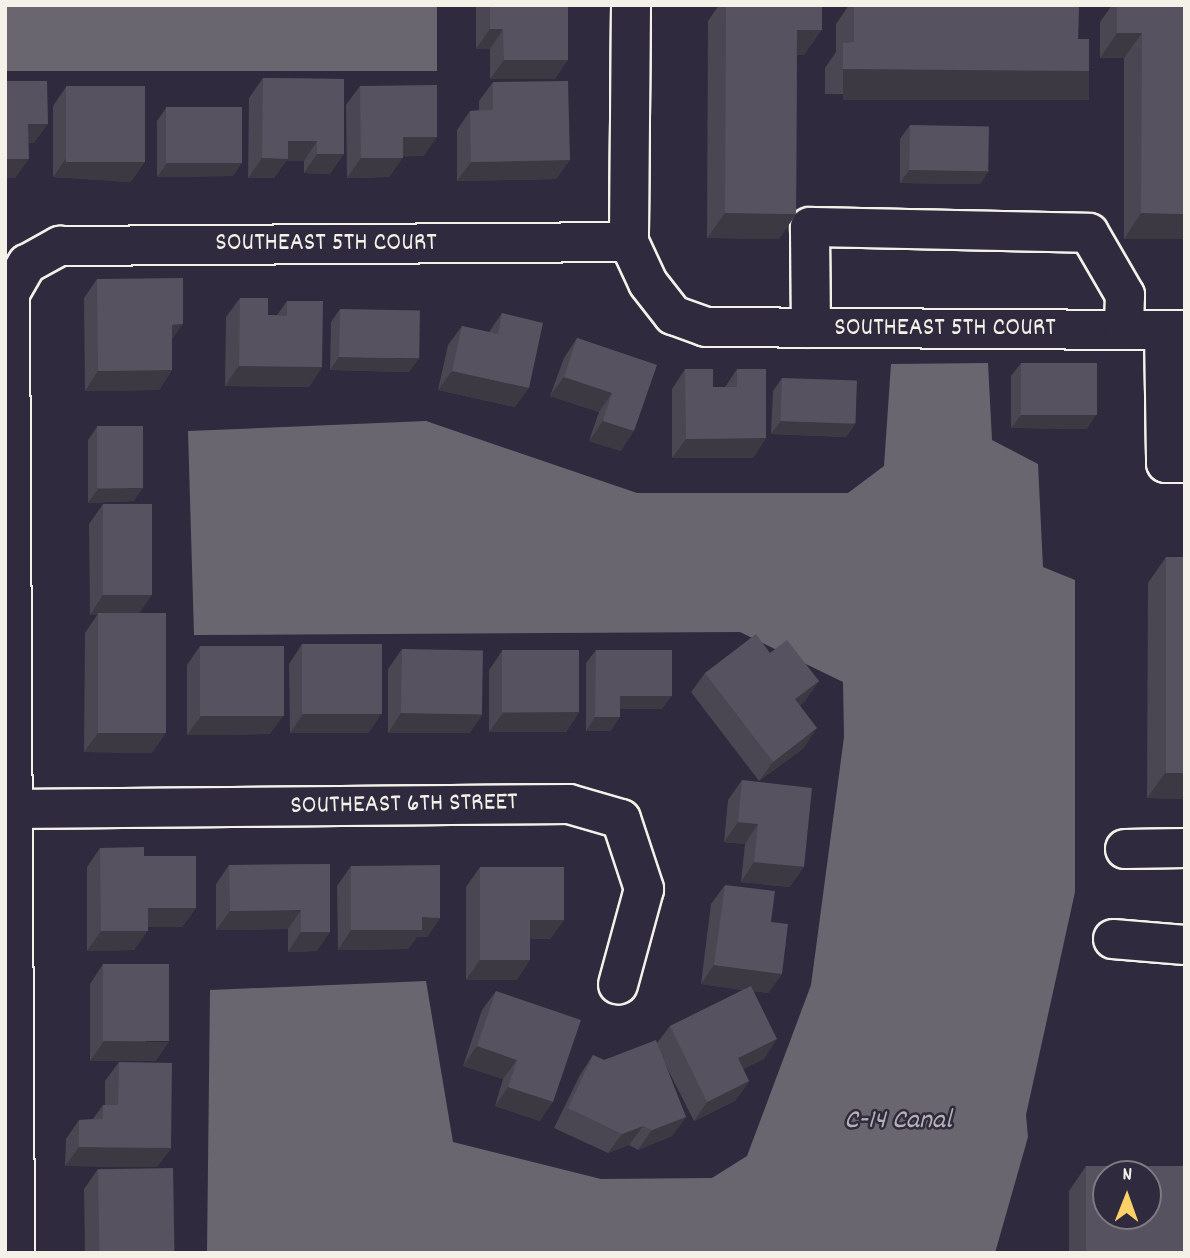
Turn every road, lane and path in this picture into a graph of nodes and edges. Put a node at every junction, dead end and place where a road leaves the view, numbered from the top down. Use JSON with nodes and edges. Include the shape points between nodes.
{"nodes":[{"id":1,"x":631,"y":5,"type":"edge"},
{"id":2,"x":629,"y":242,"type":"junction"},
{"id":3,"x":811,"y":328,"type":"junction"},
{"id":4,"x":1124,"y":330,"type":"junction"},
{"id":5,"x":1175,"y":330,"type":"edge"},
{"id":6,"x":1175,"y":385,"type":"edge"},
{"id":7,"x":1185,"y":463,"type":"edge"},
{"id":8,"x":13,"y":809,"type":"junction"},
{"id":9,"x":1185,"y":848,"type":"edge"},
{"id":10,"x":1125,"y":849,"type":"dead end"},
{"id":11,"x":1114,"y":939,"type":"dead end"},
{"id":12,"x":1185,"y":945,"type":"edge"},
{"id":13,"x":618,"y":985,"type":"dead end"},
{"id":14,"x":15,"y":1253,"type":"edge"}],
"edges":[{"from":1,"to":2,"type":"street"},
{"from":2,"to":3,"type":"street","name":"SOUTHEAST 5TH COURT","via":[[648,283],[673,315],[706,327]]},
{"from":2,"to":8,"type":"street","name":"SOUTHEAST 5TH COURT","via":[[60,246],[27,264],[10,293]]},
{"from":3,"to":4,"type":"street","name":"SOUTHEAST 5TH COURT"},
{"from":3,"to":4,"type":"street","via":[[810,227],[1089,233],[1125,295]]},
{"from":4,"to":5,"type":"street","name":"SOUTHEAST 5TH COURT"},
{"from":5,"to":6,"type":"street"},
{"from":6,"to":7,"type":"street","via":[[1166,463]]},
{"from":8,"to":13,"type":"street","name":"SOUTHEAST 6TH STREET","via":[[569,804],[621,820],[645,889]]},
{"from":8,"to":14,"type":"street"},
{"from":9,"to":10,"type":"street"},
{"from":11,"to":12,"type":"street"}]}
